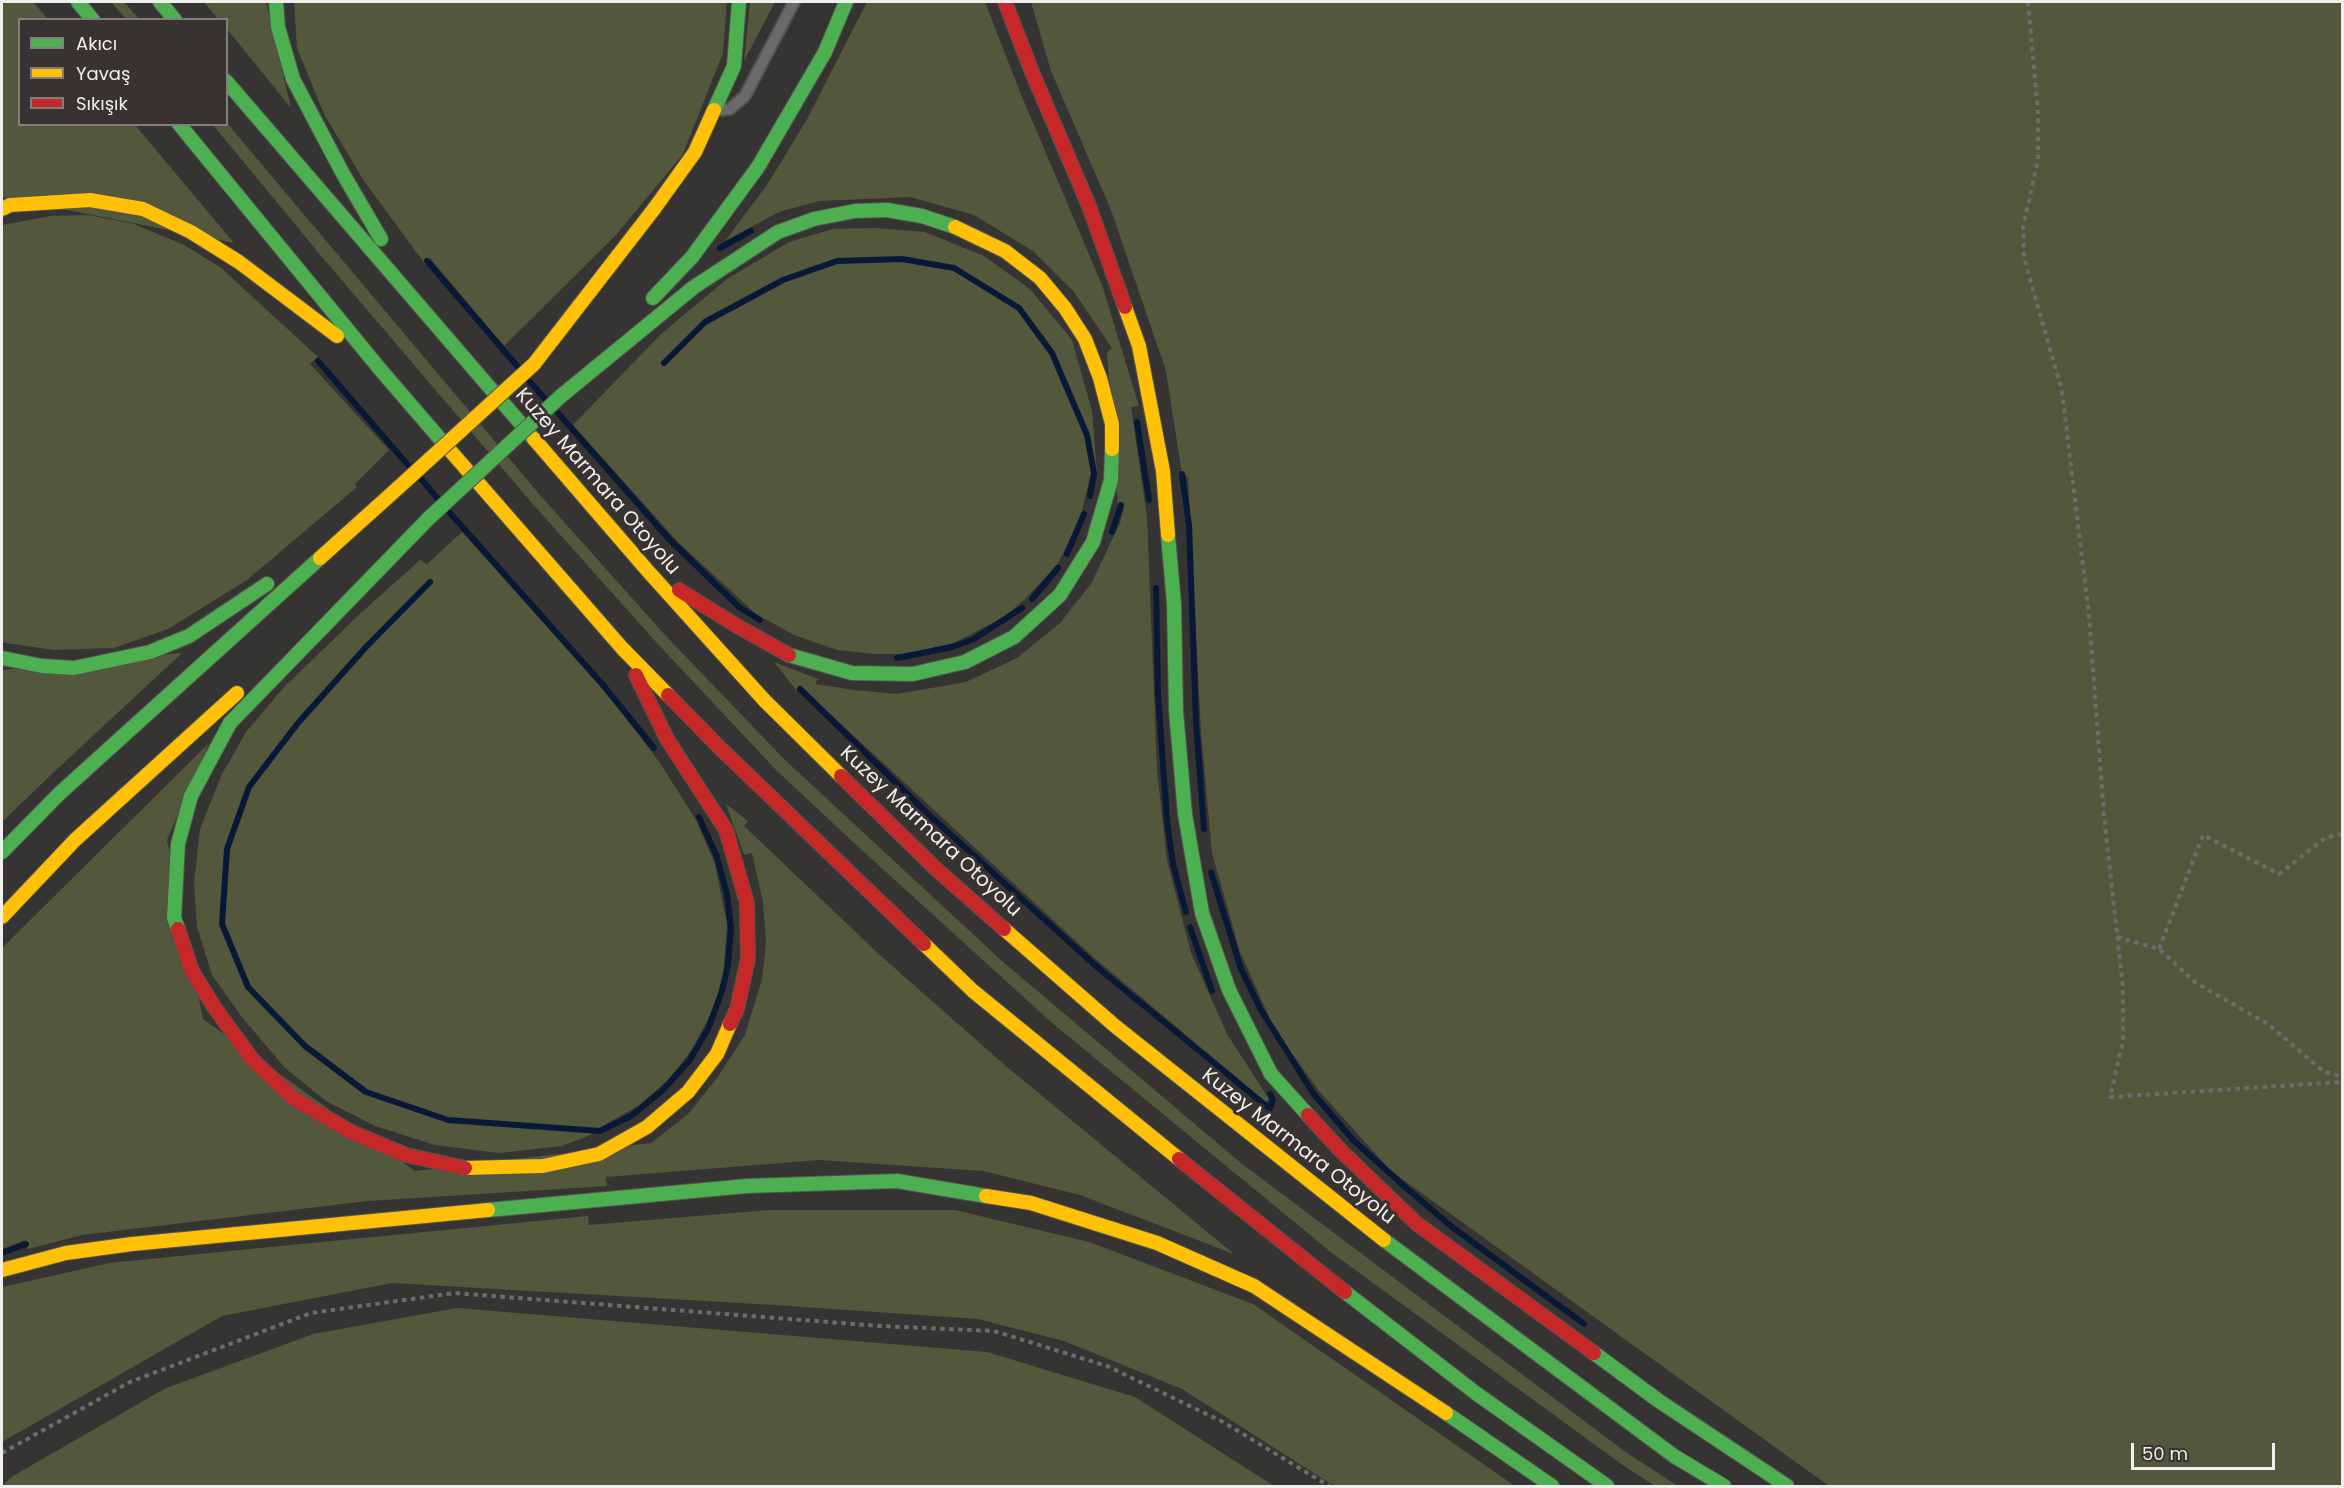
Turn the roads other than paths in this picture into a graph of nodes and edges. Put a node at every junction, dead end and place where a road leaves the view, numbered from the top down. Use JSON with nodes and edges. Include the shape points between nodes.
{"nodes":[{"id":1,"x":78,"y":2,"type":"edge"},
{"id":2,"x":160,"y":2,"type":"edge"},
{"id":3,"x":276,"y":2,"type":"edge"},
{"id":4,"x":739,"y":2,"type":"edge"},
{"id":5,"x":795,"y":2,"type":"edge"},
{"id":6,"x":846,"y":2,"type":"edge"},
{"id":7,"x":1005,"y":2,"type":"edge"},
{"id":8,"x":91,"y":18,"type":"edge"},
{"id":9,"x":173,"y":18,"type":"edge"},
{"id":10,"x":228,"y":83,"type":"edge"},
{"id":11,"x":714,"y":110,"type":"junction"},
{"id":12,"x":181,"y":126,"type":"edge"},
{"id":13,"x":2,"y":209,"type":"edge"},
{"id":14,"x":425,"y":313,"type":"junction"},
{"id":15,"x":379,"y":368,"type":"junction"},
{"id":16,"x":561,"y":396,"type":"junction"},
{"id":17,"x":399,"y":487,"type":"junction"},
{"id":18,"x":429,"y":519,"type":"junction"},
{"id":19,"x":647,"y":570,"type":"junction"},
{"id":20,"x":622,"y":648,"type":"junction"},
{"id":21,"x":2,"y":658,"type":"edge"},
{"id":22,"x":261,"y":671,"type":"dead end"},
{"id":23,"x":243,"y":687,"type":"dead end"},
{"id":24,"x":2,"y":852,"type":"edge"},
{"id":25,"x":2,"y":917,"type":"edge"},
{"id":26,"x":2,"y":1270,"type":"edge"},
{"id":27,"x":1552,"y":1486,"type":"edge"},
{"id":28,"x":1607,"y":1486,"type":"edge"},
{"id":29,"x":1724,"y":1486,"type":"edge"},
{"id":30,"x":1786,"y":1486,"type":"edge"}],
"edges":[{"from":1,"to":8,"type":"highway"},
{"from":2,"to":9,"type":"highway"},
{"from":3,"to":14,"type":"highway","via":[[278,27],[293,79],[342,172]]},
{"from":4,"to":11,"type":"highway","via":[[734,66]]},
{"from":5,"to":11,"type":"lane","via":[[745,96],[730,109]]},
{"from":6,"to":16,"type":"highway","via":[[825,52],[758,167],[692,257]]},
{"from":7,"to":30,"type":"highway","via":[[1089,206],[1139,346],[1163,471],[1185,814],[1202,913],[1229,990],[1271,1074],[1340,1150],[1416,1222],[1659,1401]]},
{"from":10,"to":14,"type":"highway","name":"Kuzey Marmara Otoyolu"},
{"from":11,"to":17,"type":"highway","bridge":true,"via":[[695,152],[534,364]]},
{"from":12,"to":15,"type":"highway"},
{"from":13,"to":15,"type":"highway","via":[[50,201],[90,201],[142,209],[191,232],[239,262]]},
{"from":14,"to":19,"type":"highway","name":"Kuzey Marmara Otoyolu"},
{"from":15,"to":20,"type":"highway"},
{"from":16,"to":18,"type":"highway","bridge":true},
{"from":16,"to":19,"type":"highway","via":[[694,287],[778,232],[814,219],[855,211],[886,210],[922,216],[1005,251],[1040,279],[1085,339],[1112,424],[1111,480],[1093,542],[1060,595],[1014,637],[965,662],[913,674],[852,673],[790,655]]},
{"from":17,"to":21,"type":"highway","via":[[189,636],[150,652],[74,668]]},
{"from":17,"to":24,"type":"highway","via":[[60,793]]},
{"from":18,"to":20,"type":"highway","via":[[230,723],[191,796],[178,844],[174,918],[192,971],[252,1059],[292,1098],[351,1132],[406,1155],[471,1169],[543,1166],[599,1154],[648,1127],[688,1092],[717,1054],[736,1009],[748,959],[747,903],[726,830],[667,739]]},
{"from":18,"to":22,"type":"highway"},
{"from":19,"to":29,"type":"highway","name":"Kuzey Marmara Otoyolu","via":[[765,701],[926,860],[1115,1026],[1392,1246],[1674,1456]]},
{"from":20,"to":28,"type":"highway","via":[[973,992],[1276,1239],[1477,1394]]},
{"from":23,"to":25,"type":"highway","via":[[75,840]]},
{"from":26,"to":27,"type":"highway","via":[[66,1253],[144,1242],[736,1187],[897,1181],[1031,1203],[1156,1243],[1254,1286]]}]}
